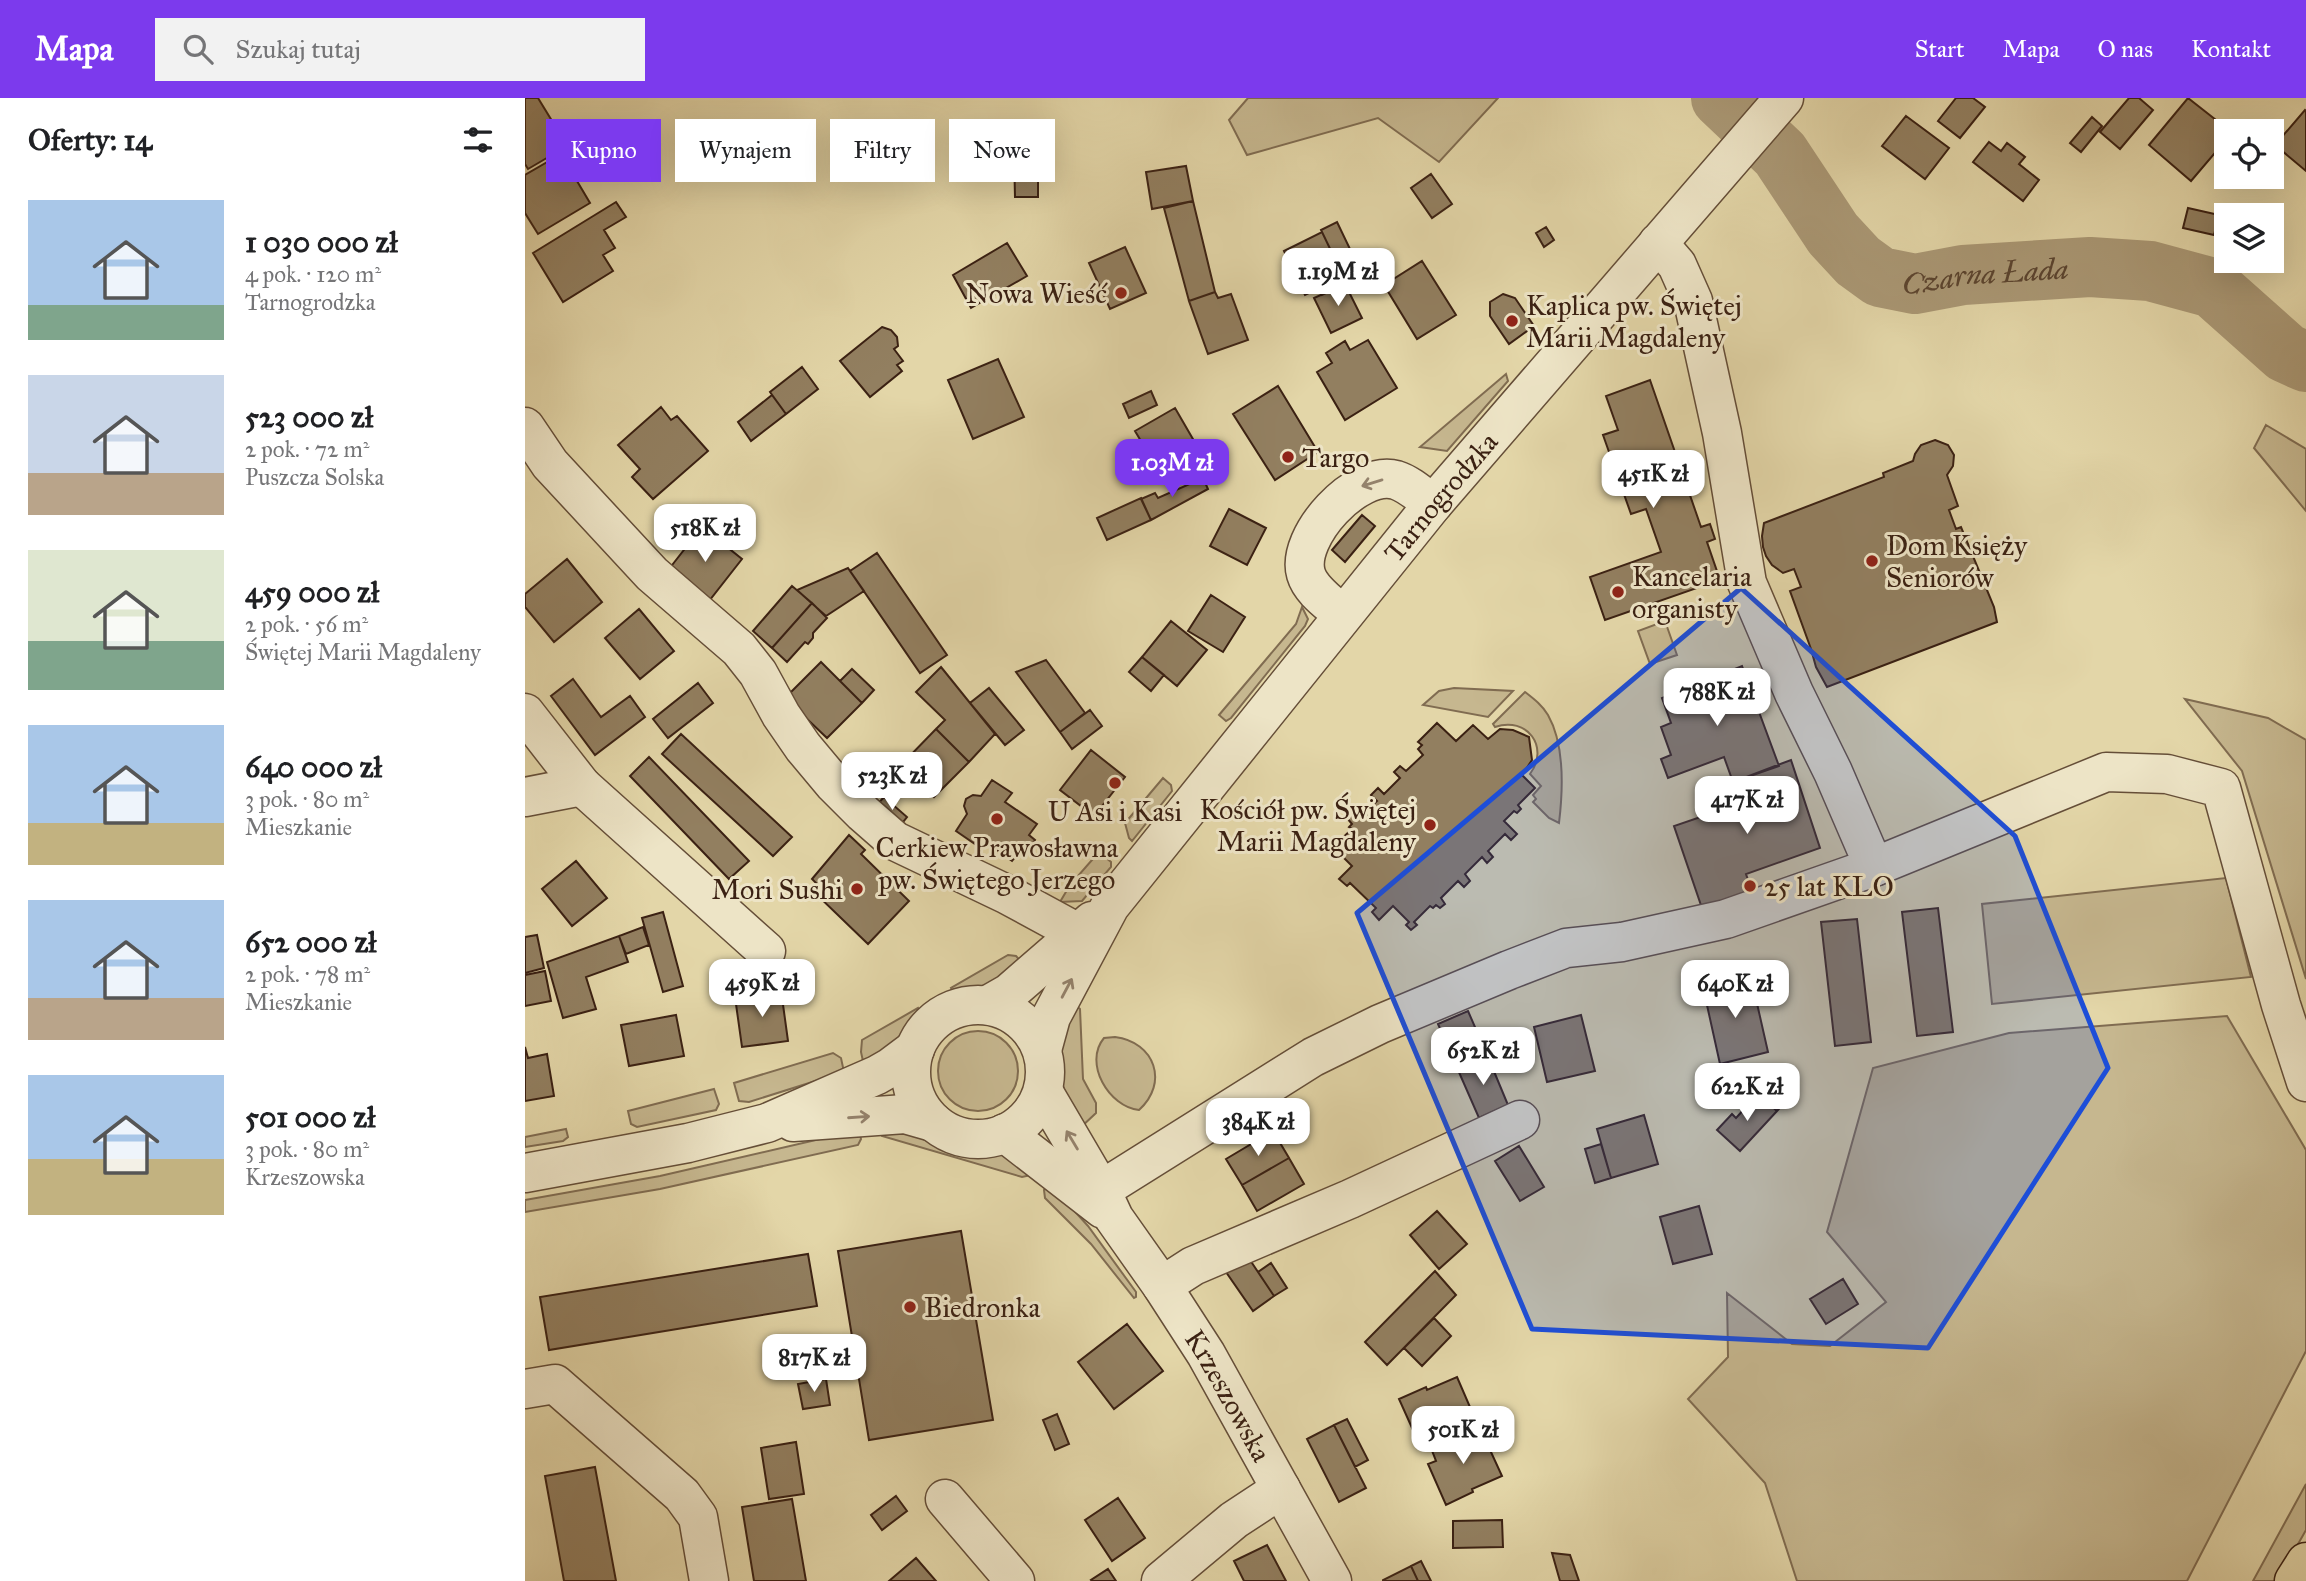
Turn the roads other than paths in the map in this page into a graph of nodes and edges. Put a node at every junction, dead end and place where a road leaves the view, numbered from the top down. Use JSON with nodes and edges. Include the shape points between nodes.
{"nodes":[{"id":1,"x":1784,"y":98,"type":"edge"},
{"id":2,"x":1658,"y":243,"type":"junction"},
{"id":3,"x":525,"y":427,"type":"edge"},
{"id":4,"x":1433,"y":504,"type":"junction"},
{"id":5,"x":1342,"y":614,"type":"junction"},
{"id":6,"x":525,"y":713,"type":"edge"},
{"id":7,"x":582,"y":786,"type":"junction"},
{"id":8,"x":525,"y":797,"type":"edge"},
{"id":9,"x":1874,"y":867,"type":"junction"},
{"id":10,"x":1110,"y":906,"type":"junction"},
{"id":11,"x":1078,"y":933,"type":"junction"},
{"id":12,"x":766,"y":951,"type":"dead end"},
{"id":13,"x":988,"y":1005,"type":"junction"},
{"id":14,"x":915,"y":1049,"type":"junction"},
{"id":15,"x":1042,"y":1051,"type":"junction"},
{"id":16,"x":2306,"y":1082,"type":"edge"},
{"id":17,"x":1043,"y":1091,"type":"junction"},
{"id":18,"x":1520,"y":1120,"type":"dead end"},
{"id":19,"x":933,"y":1122,"type":"junction"},
{"id":20,"x":767,"y":1124,"type":"junction"},
{"id":21,"x":1005,"y":1133,"type":"junction"},
{"id":22,"x":525,"y":1173,"type":"edge"},
{"id":23,"x":1107,"y":1204,"type":"junction"},
{"id":24,"x":1162,"y":1286,"type":"junction"},
{"id":25,"x":525,"y":1389,"type":"edge"},
{"id":26,"x":1281,"y":1489,"type":"junction"},
{"id":27,"x":945,"y":1499,"type":"dead end"},
{"id":28,"x":2306,"y":1562,"type":"edge"},
{"id":29,"x":709,"y":1581,"type":"edge"},
{"id":30,"x":1016,"y":1581,"type":"edge"},
{"id":31,"x":1161,"y":1581,"type":"edge"},
{"id":32,"x":1332,"y":1581,"type":"edge"},
{"id":33,"x":2294,"y":1581,"type":"edge"}],
"edges":[{"from":1,"to":2,"type":"street","name":"Tarnogrodzka"},
{"from":2,"to":4,"type":"street","name":"Tarnogrodzka"},
{"from":2,"to":9,"type":"street","via":[[1677,265],[1693,302],[1722,433],[1747,583]]},
{"from":3,"to":11,"type":"street","via":[[550,464],[652,574],[739,649],[803,747],[863,813],[895,841]]},
{"from":4,"to":5,"type":"street","name":"Tarnogrodzka"},
{"from":4,"to":5,"type":"street","one_way":true,"via":[[1397,480],[1386,480],[1353,491],[1329,513],[1306,548],[1305,572],[1312,586]]},
{"from":5,"to":10,"type":"street","name":"Tarnogrodzka"},
{"from":6,"to":7,"type":"street"},
{"from":7,"to":8,"type":"street"},
{"from":7,"to":12,"type":"street"},
{"from":9,"to":16,"type":"street","via":[[2106,772],[2167,774],[2221,788]]},
{"from":9,"to":23,"type":"street","via":[[1726,919],[1622,942],[1566,948],[1380,1024],[1313,1058]]},
{"from":10,"to":11,"type":"street","name":"Tarnogrodzka"},
{"from":15,"to":10,"type":"street","name":"Tarnogrodzka","one_way":true,"via":[[1051,1017]]},
{"from":11,"to":13,"type":"street","name":"Tarnogrodzka","via":[[1009,993]]},
{"from":13,"to":14,"type":"street","via":[[965,1006],[944,1014],[926,1029]]},
{"from":13,"to":15,"type":"street","via":[[1021,1020]]},
{"from":14,"to":19,"type":"street","via":[[913,1088]]},
{"from":14,"to":20,"type":"street","via":[[891,1068]]},
{"from":15,"to":17,"type":"street"},
{"from":17,"to":21,"type":"street","via":[[1028,1116]]},
{"from":23,"to":17,"type":"street","name":"Krzeszowska","one_way":true},
{"from":18,"to":24,"type":"street","via":[[1193,1266]]},
{"from":20,"to":19,"type":"street","one_way":true,"via":[[905,1114]]},
{"from":19,"to":21,"type":"street","via":[[972,1139]]},
{"from":20,"to":22,"type":"street"},
{"from":21,"to":23,"type":"street","name":"Krzeszowska"},
{"from":23,"to":24,"type":"street","name":"Krzeszowska"},
{"from":24,"to":26,"type":"street","name":"Krzeszowska","via":[[1206,1354]]},
{"from":25,"to":29,"type":"street","via":[[555,1384],[682,1495],[698,1517]]},
{"from":26,"to":31,"type":"street","via":[[1234,1520]]},
{"from":26,"to":32,"type":"street","name":"Krzeszowska"},
{"from":27,"to":30,"type":"street"},
{"from":28,"to":33,"type":"main road"}]}
